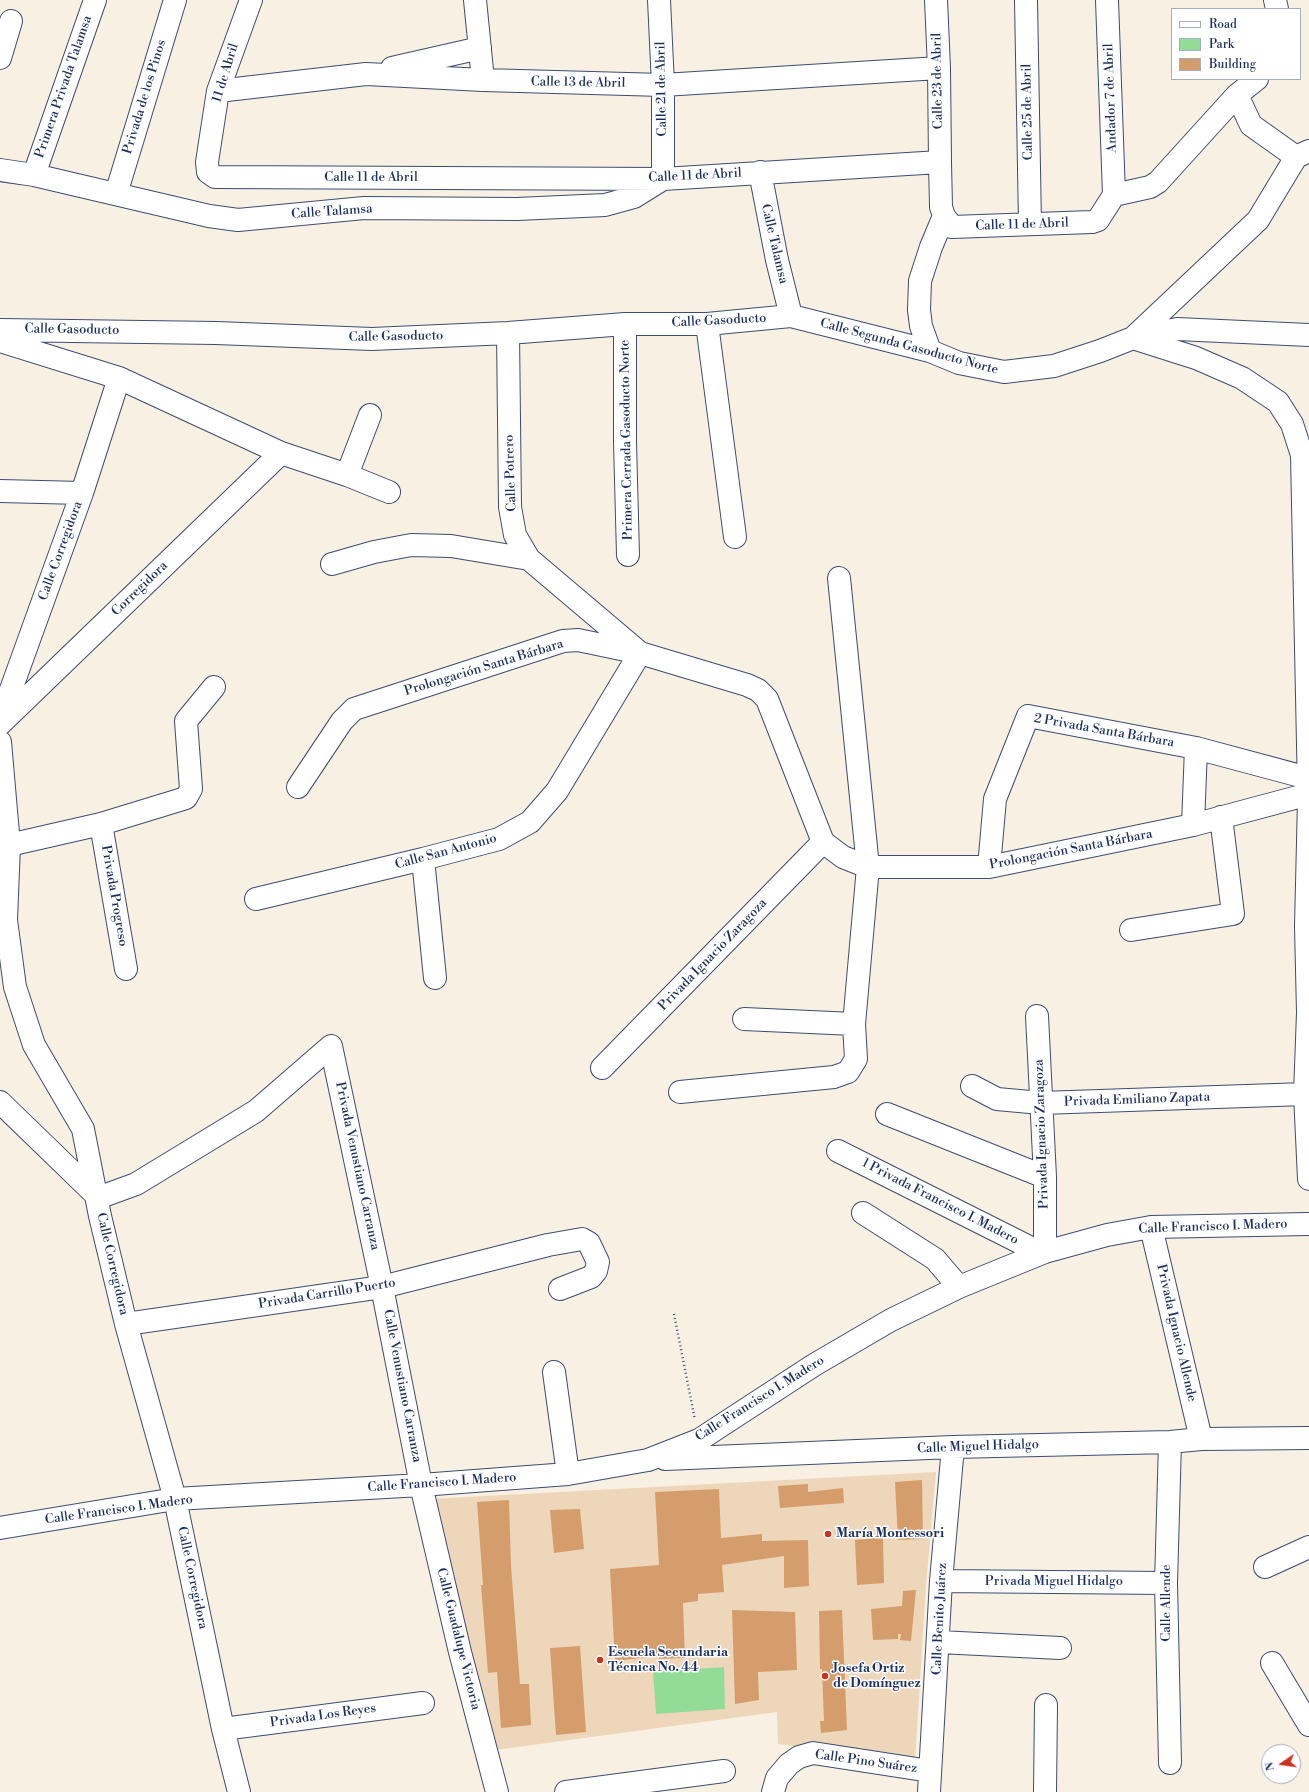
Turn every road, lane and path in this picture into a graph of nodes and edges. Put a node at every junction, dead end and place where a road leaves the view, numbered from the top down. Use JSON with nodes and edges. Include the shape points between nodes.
{"nodes":[{"id":1,"x":95,"y":0,"type":"edge"},
{"id":2,"x":175,"y":0,"type":"edge"},
{"id":3,"x":251,"y":0,"type":"edge"},
{"id":4,"x":475,"y":0,"type":"edge"},
{"id":5,"x":659,"y":0,"type":"edge"},
{"id":6,"x":936,"y":0,"type":"edge"},
{"id":7,"x":1026,"y":0,"type":"edge"},
{"id":8,"x":1107,"y":0,"type":"edge"},
{"id":9,"x":11,"y":21,"type":"dead end"},
{"id":10,"x":480,"y":48,"type":"junction"},
{"id":11,"x":0,"y":58,"type":"edge"},
{"id":12,"x":939,"y":68,"type":"junction"},
{"id":13,"x":366,"y":74,"type":"junction"},
{"id":14,"x":483,"y":80,"type":"junction"},
{"id":15,"x":1257,"y":80,"type":"edge"},
{"id":16,"x":663,"y":85,"type":"junction"},
{"id":17,"x":218,"y":91,"type":"junction"},
{"id":18,"x":1237,"y":95,"type":"junction"},
{"id":19,"x":1302,"y":154,"type":"edge"},
{"id":20,"x":940,"y":162,"type":"junction"},
{"id":21,"x":0,"y":170,"type":"edge"},
{"id":22,"x":208,"y":172,"type":"joint"},
{"id":23,"x":760,"y":172,"type":"junction"},
{"id":24,"x":34,"y":175,"type":"junction"},
{"id":25,"x":663,"y":179,"type":"junction"},
{"id":26,"x":116,"y":194,"type":"junction"},
{"id":27,"x":1114,"y":195,"type":"junction"},
{"id":28,"x":944,"y":216,"type":"junction"},
{"id":29,"x":1030,"y":224,"type":"junction"},
{"id":30,"x":792,"y":316,"type":"junction"},
{"id":31,"x":625,"y":324,"type":"junction"},
{"id":32,"x":707,"y":324,"type":"junction"},
{"id":33,"x":0,"y":330,"type":"edge"},
{"id":34,"x":508,"y":333,"type":"junction"},
{"id":35,"x":1309,"y":334,"type":"edge"},
{"id":36,"x":1133,"y":338,"type":"junction"},
{"id":37,"x":0,"y":341,"type":"edge"},
{"id":38,"x":930,"y":351,"type":"junction"},
{"id":39,"x":119,"y":378,"type":"junction"},
{"id":40,"x":370,"y":415,"type":"dead end"},
{"id":41,"x":281,"y":453,"type":"junction"},
{"id":42,"x":347,"y":475,"type":"junction"},
{"id":43,"x":0,"y":491,"type":"edge"},
{"id":44,"x":82,"y":492,"type":"junction"},
{"id":45,"x":389,"y":492,"type":"dead end"},
{"id":46,"x":1306,"y":535,"type":"edge"},
{"id":47,"x":735,"y":537,"type":"dead end"},
{"id":48,"x":628,"y":556,"type":"dead end"},
{"id":49,"x":529,"y":559,"type":"junction"},
{"id":50,"x":332,"y":564,"type":"dead end"},
{"id":51,"x":839,"y":578,"type":"dead end"},
{"id":52,"x":640,"y":653,"type":"junction"},
{"id":53,"x":214,"y":687,"type":"dead end"},
{"id":54,"x":0,"y":723,"type":"edge"},
{"id":55,"x":0,"y":742,"type":"edge"},
{"id":56,"x":1196,"y":748,"type":"junction"},
{"id":57,"x":298,"y":787,"type":"dead end"},
{"id":58,"x":1309,"y":788,"type":"edge"},
{"id":59,"x":1309,"y":800,"type":"edge"},
{"id":60,"x":1221,"y":817,"type":"junction"},
{"id":61,"x":101,"y":824,"type":"junction"},
{"id":62,"x":1193,"y":824,"type":"junction"},
{"id":63,"x":824,"y":842,"type":"junction"},
{"id":64,"x":10,"y":845,"type":"junction"},
{"id":65,"x":423,"y":859,"type":"junction"},
{"id":66,"x":868,"y":867,"type":"junction"},
{"id":67,"x":989,"y":867,"type":"junction"},
{"id":68,"x":256,"y":899,"type":"dead end"},
{"id":69,"x":1307,"y":926,"type":"edge"},
{"id":70,"x":1132,"y":930,"type":"dead end"},
{"id":71,"x":126,"y":969,"type":"dead end"},
{"id":72,"x":436,"y":978,"type":"dead end"},
{"id":73,"x":1308,"y":1013,"type":"edge"},
{"id":74,"x":1037,"y":1016,"type":"dead end"},
{"id":75,"x":744,"y":1019,"type":"dead end"},
{"id":76,"x":854,"y":1024,"type":"junction"},
{"id":77,"x":602,"y":1068,"type":"dead end"},
{"id":78,"x":972,"y":1086,"type":"dead end"},
{"id":79,"x":680,"y":1092,"type":"dead end"},
{"id":80,"x":1305,"y":1094,"type":"junction"},
{"id":81,"x":0,"y":1102,"type":"edge"},
{"id":82,"x":1041,"y":1103,"type":"junction"},
{"id":83,"x":887,"y":1114,"type":"dead end"},
{"id":84,"x":838,"y":1151,"type":"dead end"},
{"id":85,"x":1045,"y":1177,"type":"junction"},
{"id":86,"x":1309,"y":1179,"type":"edge"},
{"id":87,"x":96,"y":1196,"type":"junction"},
{"id":88,"x":863,"y":1213,"type":"dead end"},
{"id":89,"x":1309,"y":1224,"type":"edge"},
{"id":90,"x":1151,"y":1227,"type":"junction"},
{"id":91,"x":1043,"y":1252,"type":"junction"},
{"id":92,"x":382,"y":1287,"type":"junction"},
{"id":93,"x":959,"y":1287,"type":"junction"},
{"id":94,"x":560,"y":1289,"type":"dead end"},
{"id":95,"x":674,"y":1314,"type":"dead end"},
{"id":96,"x":126,"y":1324,"type":"junction"},
{"id":97,"x":554,"y":1372,"type":"dead end"},
{"id":98,"x":1309,"y":1438,"type":"edge"},
{"id":99,"x":699,"y":1440,"type":"junction"},
{"id":100,"x":1201,"y":1440,"type":"junction"},
{"id":101,"x":1170,"y":1442,"type":"junction"},
{"id":102,"x":954,"y":1447,"type":"junction"},
{"id":103,"x":648,"y":1460,"type":"junction"},
{"id":104,"x":568,"y":1474,"type":"junction"},
{"id":105,"x":421,"y":1485,"type":"junction"},
{"id":106,"x":175,"y":1499,"type":"junction"},
{"id":107,"x":0,"y":1528,"type":"edge"},
{"id":108,"x":1309,"y":1548,"type":"edge"},
{"id":109,"x":1265,"y":1567,"type":"dead end"},
{"id":110,"x":941,"y":1581,"type":"junction"},
{"id":111,"x":1166,"y":1583,"type":"junction"},
{"id":112,"x":939,"y":1642,"type":"junction"},
{"id":113,"x":1060,"y":1648,"type":"dead end"},
{"id":114,"x":1272,"y":1664,"type":"dead end"},
{"id":115,"x":423,"y":1702,"type":"dead end"},
{"id":116,"x":1046,"y":1704,"type":"dead end"},
{"id":117,"x":1309,"y":1725,"type":"edge"},
{"id":118,"x":223,"y":1729,"type":"junction"},
{"id":119,"x":1170,"y":1763,"type":"dead end"},
{"id":120,"x":789,"y":1764,"type":"junction"},
{"id":121,"x":724,"y":1771,"type":"dead end"},
{"id":122,"x":930,"y":1781,"type":"edge"},
{"id":123,"x":239,"y":1792,"type":"edge"},
{"id":124,"x":498,"y":1792,"type":"edge"},
{"id":125,"x":566,"y":1792,"type":"edge"},
{"id":126,"x":773,"y":1792,"type":"edge"},
{"id":127,"x":786,"y":1792,"type":"edge"},
{"id":128,"x":1045,"y":1792,"type":"edge"}],
"edges":[{"from":1,"to":24,"type":"street","name":"Primera Privada Talamsa"},
{"from":2,"to":26,"type":"street","name":"Privada de los Pinos"},
{"from":3,"to":17,"type":"street","name":"11 de Abril"},
{"from":4,"to":10,"type":"street"},
{"from":5,"to":16,"type":"street","name":"Calle 21 de Abril"},
{"from":6,"to":12,"type":"street","name":"Calle 23 de Abril"},
{"from":7,"to":29,"type":"street","name":"Calle 25 de Abril"},
{"from":8,"to":27,"type":"street","name":"Andador 7 de Abril"},
{"from":9,"to":11,"type":"street"},
{"from":10,"to":13,"type":"street"},
{"from":10,"to":14,"type":"street"},
{"from":12,"to":16,"type":"street","name":"Calle 13 de Abril"},
{"from":12,"to":20,"type":"street","name":"Calle 23 de Abril"},
{"from":13,"to":14,"type":"street","name":"Calle 13 de Abril"},
{"from":13,"to":17,"type":"street","name":"Calle 13 de Abril"},
{"from":14,"to":16,"type":"street","name":"Calle 13 de Abril"},
{"from":15,"to":18,"type":"street"},
{"from":16,"to":25,"type":"street","name":"Calle 21 de Abril"},
{"from":17,"to":22,"type":"street","name":"11 de Abril","via":[[207,162]]},
{"from":18,"to":19,"type":"street","via":[[1251,125]]},
{"from":18,"to":27,"type":"street","via":[[1158,182],[1150,187]]},
{"from":19,"to":36,"type":"street","via":[[1258,220]]},
{"from":20,"to":23,"type":"street","name":"Calle 11 de Abril"},
{"from":20,"to":28,"type":"street","via":[[940,207]]},
{"from":21,"to":24,"type":"street","name":"Calle Talamsa"},
{"from":22,"to":25,"type":"street","name":"Calle 11 de Abril","via":[[215,178]]},
{"from":23,"to":25,"type":"street","name":"Calle 11 de Abril"},
{"from":23,"to":30,"type":"street","name":"Calle Talamsa","via":[[774,246]]},
{"from":24,"to":26,"type":"street","name":"Calle Talamsa"},
{"from":25,"to":26,"type":"street","name":"Calle Talamsa","via":[[634,197],[605,205],[517,209],[364,208],[238,220],[209,216]]},
{"from":27,"to":29,"type":"street","name":"Calle 11 de Abril","via":[[1098,220]]},
{"from":28,"to":29,"type":"street","name":"Calle 11 de Abril","via":[[952,227]]},
{"from":28,"to":38,"type":"street","via":[[920,281],[921,326]]},
{"from":30,"to":32,"type":"street","name":"Calle Gasoducto"},
{"from":30,"to":38,"type":"street","name":"Calle Segunda Gasoducto Norte"},
{"from":31,"to":32,"type":"street","name":"Calle Gasoducto"},
{"from":31,"to":34,"type":"street","name":"Calle Gasoducto"},
{"from":31,"to":48,"type":"street","name":"Primera Cerrada Gasoducto Norte"},
{"from":32,"to":47,"type":"street"},
{"from":33,"to":34,"type":"street","name":"Calle Gasoducto","via":[[216,333],[372,339]]},
{"from":34,"to":49,"type":"street","name":"Calle Potrero","via":[[510,507],[515,535]]},
{"from":35,"to":36,"type":"street","name":"Calle Segunda Gasoducto Norte","via":[[1177,329]]},
{"from":36,"to":38,"type":"street","name":"Calle Segunda Gasoducto Norte","via":[[1054,366],[1004,372],[960,363]]},
{"from":36,"to":46,"type":"street","via":[[1196,358],[1242,378],[1278,402],[1292,424],[1302,455]]},
{"from":37,"to":39,"type":"street"},
{"from":39,"to":41,"type":"street"},
{"from":39,"to":44,"type":"street","name":"Calle Corregidora"},
{"from":40,"to":42,"type":"street"},
{"from":41,"to":42,"type":"street"},
{"from":41,"to":54,"type":"street","name":"Corregidora"},
{"from":42,"to":45,"type":"street"},
{"from":43,"to":44,"type":"street"},
{"from":44,"to":54,"type":"street","name":"Calle Corregidora"},
{"from":46,"to":58,"type":"street"},
{"from":49,"to":50,"type":"street","via":[[451,546],[412,545]]},
{"from":49,"to":52,"type":"street","name":"Calle Potrero"},
{"from":51,"to":66,"type":"street"},
{"from":52,"to":57,"type":"street","name":"Prolongación Santa Bárbara","via":[[578,640],[563,641],[354,709],[342,720]]},
{"from":52,"to":63,"type":"street","name":"Prolongación Santa Bárbara","via":[[747,685],[767,698]]},
{"from":52,"to":65,"type":"street","name":"Calle San Antonio","via":[[557,792],[530,822],[498,839]]},
{"from":53,"to":61,"type":"street","via":[[186,720],[191,789],[186,798]]},
{"from":55,"to":64,"type":"street","name":"Calle Corregidora"},
{"from":56,"to":58,"type":"street","name":"2 Privada Santa Bárbara"},
{"from":56,"to":62,"type":"street"},
{"from":56,"to":67,"type":"street","name":"2 Privada Santa Bárbara","via":[[1028,716],[995,799]]},
{"from":58,"to":60,"type":"street","name":"Prolongación Santa Bárbara"},
{"from":59,"to":69,"type":"street"},
{"from":60,"to":62,"type":"street","name":"Prolongación Santa Bárbara"},
{"from":60,"to":70,"type":"street","via":[[1233,914]]},
{"from":61,"to":64,"type":"street"},
{"from":61,"to":71,"type":"street","name":"Privada Progreso"},
{"from":62,"to":67,"type":"street","name":"Prolongación Santa Bárbara"},
{"from":63,"to":66,"type":"street","name":"Prolongación Santa Bárbara","via":[[843,858]]},
{"from":63,"to":77,"type":"street","name":"Privada Ignacio Zaragoza"},
{"from":64,"to":87,"type":"street","name":"Calle Corregidora","via":[[6,920],[15,987],[34,1045],[83,1129]]},
{"from":65,"to":68,"type":"street","name":"Calle San Antonio"},
{"from":65,"to":72,"type":"street"},
{"from":66,"to":67,"type":"street","name":"Prolongación Santa Bárbara"},
{"from":66,"to":76,"type":"street"},
{"from":69,"to":73,"type":"street"},
{"from":73,"to":80,"type":"street"},
{"from":74,"to":82,"type":"street","name":"Privada Ignacio Zaragoza"},
{"from":75,"to":76,"type":"street"},
{"from":76,"to":79,"type":"street","via":[[856,1060],[848,1072],[834,1078]]},
{"from":78,"to":82,"type":"street","name":"Privada Emiliano Zapata","via":[[997,1099]]},
{"from":80,"to":82,"type":"street","name":"Privada Emiliano Zapata"},
{"from":80,"to":86,"type":"street"},
{"from":81,"to":87,"type":"street"},
{"from":82,"to":85,"type":"street","name":"Privada Ignacio Zaragoza"},
{"from":83,"to":85,"type":"street"},
{"from":84,"to":91,"type":"street","name":"1 Privada Francisco I. Madero"},
{"from":85,"to":91,"type":"street","name":"Privada Ignacio Zaragoza"},
{"from":87,"to":92,"type":"street","name":"Privada Venustiano Carranza","via":[[136,1184],[256,1111],[331,1046]]},
{"from":87,"to":96,"type":"street","name":"Calle Corregidora"},
{"from":88,"to":93,"type":"street","via":[[935,1259]]},
{"from":89,"to":90,"type":"street","name":"Calle Francisco I. Madero"},
{"from":90,"to":91,"type":"street","name":"Calle Francisco I. Madero","via":[[1107,1235]]},
{"from":90,"to":100,"type":"street","name":"Privada Ignacio Allende"},
{"from":91,"to":93,"type":"street","name":"Calle Francisco I. Madero"},
{"from":92,"to":94,"type":"street","name":"Privada Carrillo Puerto","via":[[582,1239],[589,1243],[598,1262],[596,1272],[591,1277]]},
{"from":92,"to":96,"type":"street","name":"Privada Carrillo Puerto"},
{"from":92,"to":105,"type":"street","name":"Calle Venustiano Carranza"},
{"from":93,"to":99,"type":"street","name":"Calle Francisco I. Madero","via":[[891,1320],[814,1365]]},
{"from":95,"to":99,"type":"path"},
{"from":96,"to":106,"type":"street","name":"Calle Corregidora"},
{"from":97,"to":104,"type":"street"},
{"from":98,"to":100,"type":"street","name":"Calle Miguel Hidalgo"},
{"from":99,"to":103,"type":"street","name":"Calle Francisco I. Madero"},
{"from":100,"to":101,"type":"street","name":"Calle Miguel Hidalgo"},
{"from":101,"to":102,"type":"street","name":"Calle Miguel Hidalgo"},
{"from":101,"to":111,"type":"street","name":"Calle Allende"},
{"from":102,"to":103,"type":"street","name":"Calle Miguel Hidalgo"},
{"from":102,"to":110,"type":"street","name":"Calle Benito Juárez"},
{"from":103,"to":104,"type":"street","name":"Calle Francisco I. Madero"},
{"from":104,"to":105,"type":"street","name":"Calle Francisco I. Madero"},
{"from":105,"to":106,"type":"street","name":"Calle Francisco I. Madero"},
{"from":105,"to":124,"type":"street","name":"Calle Guadalupe Victoria","via":[[460,1652]]},
{"from":106,"to":107,"type":"street","name":"Calle Francisco I. Madero"},
{"from":106,"to":118,"type":"street","name":"Calle Corregidora"},
{"from":108,"to":109,"type":"street"},
{"from":110,"to":111,"type":"street","name":"Privada Miguel Hidalgo"},
{"from":110,"to":112,"type":"street","name":"Calle Benito Juárez"},
{"from":111,"to":119,"type":"street","name":"Calle Allende"},
{"from":112,"to":113,"type":"street"},
{"from":112,"to":122,"type":"street","name":"Calle Benito Juárez"},
{"from":114,"to":117,"type":"street"},
{"from":115,"to":118,"type":"street","name":"Privada Los Reyes"},
{"from":116,"to":128,"type":"street"},
{"from":118,"to":123,"type":"street","name":"Calle Corregidora"},
{"from":120,"to":122,"type":"street","name":"Calle Pino Suárez","via":[[799,1757],[813,1753]]},
{"from":120,"to":126,"type":"street","name":"Calle Pino Suárez","via":[[778,1778]]},
{"from":120,"to":127,"type":"street"},
{"from":121,"to":125,"type":"street"}]}
